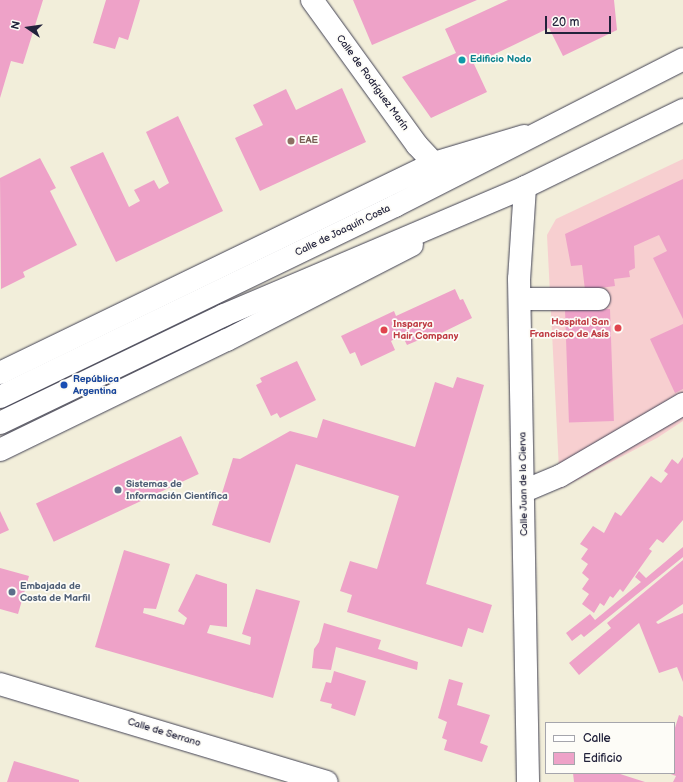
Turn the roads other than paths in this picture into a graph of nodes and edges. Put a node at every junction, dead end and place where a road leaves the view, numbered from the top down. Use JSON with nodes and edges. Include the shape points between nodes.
{"nodes":[{"id":1,"x":312,"y":0,"type":"edge"},
{"id":2,"x":683,"y":59,"type":"edge"},
{"id":3,"x":683,"y":110,"type":"edge"},
{"id":4,"x":542,"y":131,"type":"junction"},
{"id":5,"x":434,"y":163,"type":"junction"},
{"id":6,"x":525,"y":187,"type":"junction"},
{"id":7,"x":521,"y":299,"type":"junction"},
{"id":8,"x":598,"y":299,"type":"dead end"},
{"id":9,"x":0,"y":373,"type":"edge"},
{"id":10,"x":0,"y":397,"type":"edge"},
{"id":11,"x":683,"y":404,"type":"edge"},
{"id":12,"x":0,"y":423,"type":"edge"},
{"id":13,"x":0,"y":450,"type":"edge"},
{"id":14,"x":524,"y":491,"type":"junction"},
{"id":15,"x":0,"y":684,"type":"edge"},
{"id":16,"x":327,"y":782,"type":"edge"},
{"id":17,"x":528,"y":782,"type":"edge"}],
"edges":[{"from":1,"to":5,"type":"street","name":"Calle de Rodríguez Marín","via":[[417,145]]},
{"from":2,"to":4,"type":"street","name":"Calle de Joaquín Costa"},
{"from":3,"to":6,"type":"street"},
{"from":4,"to":5,"type":"street"},
{"from":4,"to":10,"type":"street","name":"Calle de Joaquín Costa","via":[[395,206]]},
{"from":5,"to":9,"type":"street"},
{"from":6,"to":7,"type":"street","name":"Calle Juan de la Cierva","via":[[519,279]]},
{"from":6,"to":12,"type":"street","via":[[224,315]]},
{"from":6,"to":13,"type":"street","via":[[227,340]]},
{"from":7,"to":8,"type":"street"},
{"from":7,"to":14,"type":"street","name":"Calle Juan de la Cierva"},
{"from":11,"to":14,"type":"street","via":[[560,476]]},
{"from":14,"to":17,"type":"street","name":"Calle Juan de la Cierva"},
{"from":15,"to":16,"type":"street","name":"Calle de Serrano"}]}
